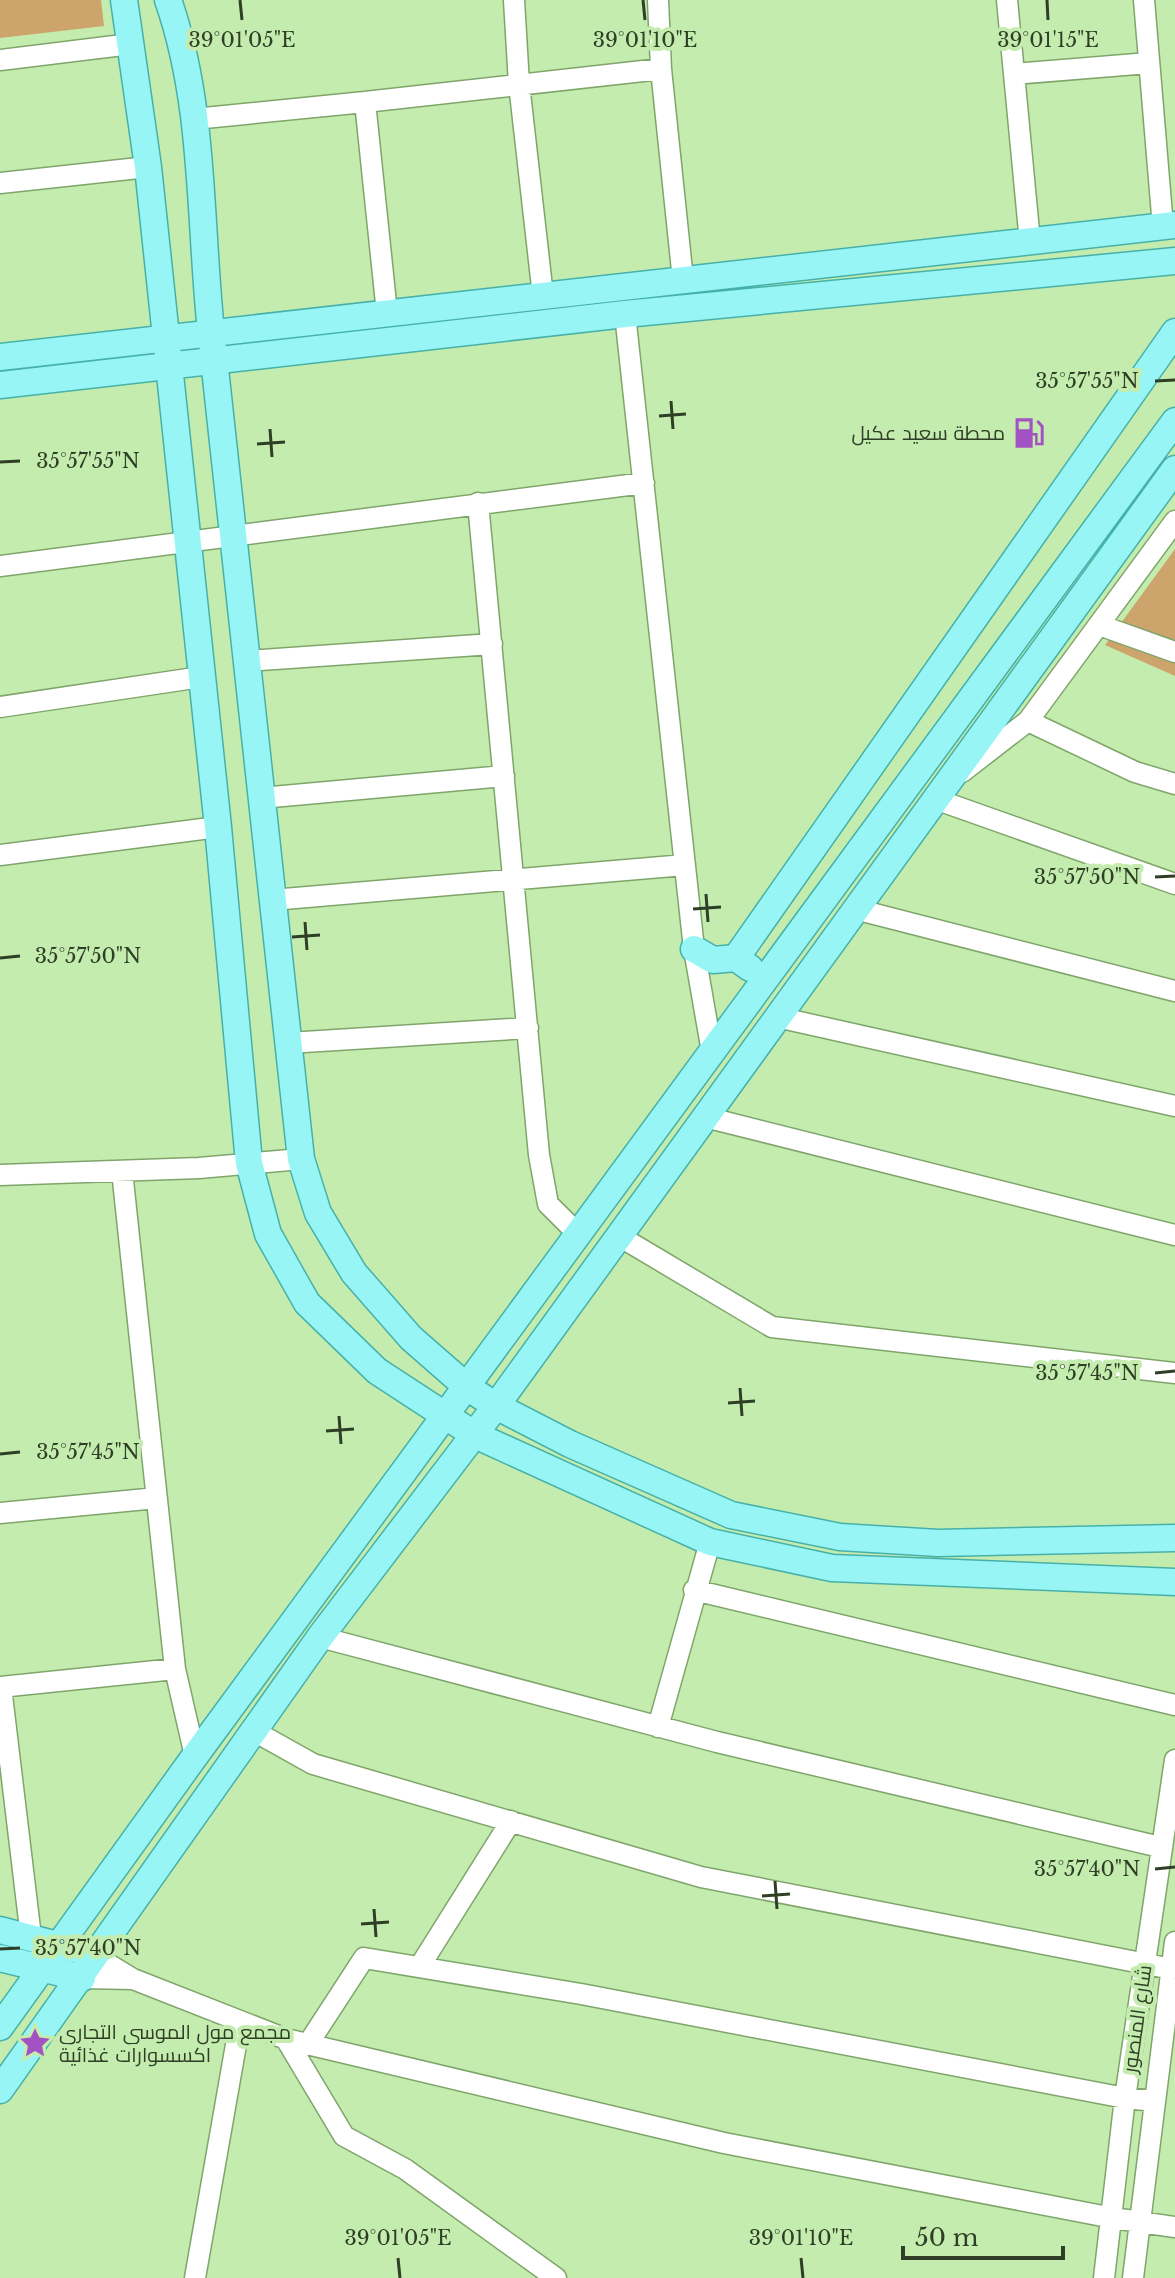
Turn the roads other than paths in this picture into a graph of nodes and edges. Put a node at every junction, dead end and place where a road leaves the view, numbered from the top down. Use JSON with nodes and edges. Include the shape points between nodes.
{"nodes":[{"id":1,"x":124,"y":0,"type":"edge"},
{"id":2,"x":168,"y":0,"type":"edge"},
{"id":3,"x":514,"y":0,"type":"edge"},
{"id":4,"x":658,"y":0,"type":"edge"},
{"id":5,"x":1007,"y":0,"type":"edge"},
{"id":6,"x":1144,"y":0,"type":"edge"},
{"id":7,"x":131,"y":44,"type":"junction"},
{"id":8,"x":0,"y":60,"type":"edge"},
{"id":9,"x":1149,"y":63,"type":"junction"},
{"id":10,"x":661,"y":69,"type":"junction"},
{"id":11,"x":1014,"y":74,"type":"junction"},
{"id":12,"x":519,"y":84,"type":"junction"},
{"id":13,"x":365,"y":102,"type":"junction"},
{"id":14,"x":194,"y":119,"type":"junction"},
{"id":15,"x":148,"y":167,"type":"junction"},
{"id":16,"x":0,"y":183,"type":"edge"},
{"id":17,"x":1169,"y":226,"type":"edge"},
{"id":18,"x":1030,"y":242,"type":"junction"},
{"id":19,"x":1175,"y":261,"type":"edge"},
{"id":20,"x":683,"y":280,"type":"junction"},
{"id":21,"x":543,"y":296,"type":"junction"},
{"id":22,"x":387,"y":313,"type":"junction"},
{"id":23,"x":625,"y":314,"type":"junction"},
{"id":24,"x":1175,"y":332,"type":"edge"},
{"id":25,"x":211,"y":333,"type":"junction"},
{"id":26,"x":166,"y":338,"type":"junction"},
{"id":27,"x":0,"y":357,"type":"edge"},
{"id":28,"x":214,"y":360,"type":"junction"},
{"id":29,"x":169,"y":365,"type":"junction"},
{"id":30,"x":0,"y":385,"type":"edge"},
{"id":31,"x":1175,"y":421,"type":"edge"},
{"id":32,"x":1175,"y":469,"type":"edge"},
{"id":33,"x":644,"y":483,"type":"junction"},
{"id":34,"x":478,"y":503,"type":"junction"},
{"id":35,"x":1175,"y":521,"type":"edge"},
{"id":36,"x":233,"y":534,"type":"junction"},
{"id":37,"x":187,"y":544,"type":"junction"},
{"id":38,"x":0,"y":566,"type":"edge"},
{"id":39,"x":1099,"y":625,"type":"junction"},
{"id":40,"x":492,"y":644,"type":"junction"},
{"id":41,"x":1175,"y":652,"type":"edge"},
{"id":42,"x":246,"y":661,"type":"junction"},
{"id":43,"x":201,"y":677,"type":"junction"},
{"id":44,"x":0,"y":707,"type":"edge"},
{"id":45,"x":1028,"y":721,"type":"junction"},
{"id":46,"x":504,"y":776,"type":"junction"},
{"id":47,"x":1175,"y":784,"type":"edge"},
{"id":48,"x":939,"y":793,"type":"junction"},
{"id":49,"x":261,"y":798,"type":"junction"},
{"id":50,"x":218,"y":827,"type":"junction"},
{"id":51,"x":0,"y":855,"type":"edge"},
{"id":52,"x":685,"y":865,"type":"junction"},
{"id":53,"x":513,"y":878,"type":"junction"},
{"id":54,"x":1175,"y":884,"type":"edge"},
{"id":55,"x":272,"y":900,"type":"junction"},
{"id":56,"x":855,"y":909,"type":"junction"},
{"id":57,"x":694,"y":949,"type":"junction"},
{"id":58,"x":736,"y":958,"type":"junction"},
{"id":59,"x":767,"y":978,"type":"junction"},
{"id":60,"x":1175,"y":991,"type":"edge"},
{"id":61,"x":777,"y":1017,"type":"junction"},
{"id":62,"x":528,"y":1028,"type":"junction"},
{"id":63,"x":288,"y":1043,"type":"junction"},
{"id":64,"x":712,"y":1052,"type":"junction"},
{"id":65,"x":1175,"y":1106,"type":"edge"},
{"id":66,"x":705,"y":1117,"type":"junction"},
{"id":67,"x":301,"y":1159,"type":"junction"},
{"id":68,"x":249,"y":1163,"type":"junction"},
{"id":69,"x":122,"y":1171,"type":"junction"},
{"id":70,"x":0,"y":1175,"type":"edge"},
{"id":71,"x":578,"y":1234,"type":"junction"},
{"id":72,"x":1175,"y":1235,"type":"edge"},
{"id":73,"x":619,"y":1236,"type":"junction"},
{"id":74,"x":1175,"y":1373,"type":"edge"},
{"id":75,"x":467,"y":1387,"type":"junction"},
{"id":76,"x":496,"y":1406,"type":"junction"},
{"id":77,"x":444,"y":1416,"type":"junction"},
{"id":78,"x":475,"y":1435,"type":"junction"},
{"id":79,"x":157,"y":1498,"type":"junction"},
{"id":80,"x":0,"y":1513,"type":"edge"},
{"id":81,"x":1175,"y":1538,"type":"edge"},
{"id":82,"x":710,"y":1542,"type":"junction"},
{"id":83,"x":1175,"y":1582,"type":"edge"},
{"id":84,"x":694,"y":1590,"type":"junction"},
{"id":85,"x":320,"y":1637,"type":"junction"},
{"id":86,"x":175,"y":1669,"type":"junction"},
{"id":87,"x":1,"y":1687,"type":"edge"},
{"id":88,"x":1175,"y":1705,"type":"edge"},
{"id":89,"x":658,"y":1727,"type":"junction"},
{"id":90,"x":254,"y":1731,"type":"junction"},
{"id":91,"x":195,"y":1756,"type":"junction"},
{"id":92,"x":1175,"y":1760,"type":"edge"},
{"id":93,"x":511,"y":1821,"type":"junction"},
{"id":94,"x":1160,"y":1847,"type":"junction"},
{"id":95,"x":1166,"y":1873,"type":"edge"},
{"id":96,"x":0,"y":1930,"type":"edge"},
{"id":97,"x":31,"y":1937,"type":"junction"},
{"id":98,"x":1175,"y":1942,"type":"edge"},
{"id":99,"x":60,"y":1945,"type":"junction"},
{"id":100,"x":0,"y":1958,"type":"edge"},
{"id":101,"x":1144,"y":1964,"type":"junction"},
{"id":102,"x":42,"y":1966,"type":"junction"},
{"id":103,"x":420,"y":1966,"type":"junction"},
{"id":104,"x":89,"y":1967,"type":"junction"},
{"id":105,"x":1172,"y":1969,"type":"junction"},
{"id":106,"x":240,"y":2022,"type":"junction"},
{"id":107,"x":0,"y":2027,"type":"edge"},
{"id":108,"x":286,"y":2039,"type":"junction"},
{"id":109,"x":308,"y":2044,"type":"junction"},
{"id":110,"x":1131,"y":2068,"type":"junction"},
{"id":111,"x":1167,"y":2072,"type":"edge"},
{"id":112,"x":0,"y":2090,"type":"edge"},
{"id":113,"x":1125,"y":2098,"type":"junction"},
{"id":114,"x":1155,"y":2101,"type":"junction"},
{"id":115,"x":1113,"y":2218,"type":"junction"},
{"id":116,"x":1142,"y":2222,"type":"junction"},
{"id":117,"x":1175,"y":2227,"type":"edge"},
{"id":118,"x":195,"y":2278,"type":"edge"},
{"id":119,"x":556,"y":2278,"type":"edge"},
{"id":120,"x":1104,"y":2278,"type":"edge"},
{"id":121,"x":1133,"y":2278,"type":"edge"}],
"edges":[{"from":1,"to":7,"type":"main road"},
{"from":2,"to":14,"type":"main road"},
{"from":3,"to":12,"type":"street"},
{"from":4,"to":10,"type":"street"},
{"from":5,"to":11,"type":"street"},
{"from":6,"to":9,"type":"street"},
{"from":7,"to":8,"type":"street"},
{"from":7,"to":15,"type":"main road"},
{"from":9,"to":11,"type":"street"},
{"from":9,"to":17,"type":"street"},
{"from":10,"to":12,"type":"street"},
{"from":10,"to":20,"type":"street"},
{"from":11,"to":18,"type":"street"},
{"from":12,"to":13,"type":"street"},
{"from":12,"to":21,"type":"street"},
{"from":13,"to":14,"type":"street"},
{"from":13,"to":22,"type":"street"},
{"from":14,"to":25,"type":"main road"},
{"from":15,"to":16,"type":"street"},
{"from":15,"to":26,"type":"main road"},
{"from":17,"to":18,"type":"main road"},
{"from":18,"to":20,"type":"main road"},
{"from":19,"to":23,"type":"main road"},
{"from":20,"to":21,"type":"main road"},
{"from":21,"to":22,"type":"main road"},
{"from":22,"to":25,"type":"main road"},
{"from":23,"to":28,"type":"main road"},
{"from":23,"to":33,"type":"street"},
{"from":24,"to":58,"type":"main road"},
{"from":25,"to":26,"type":"main road"},
{"from":25,"to":28,"type":"main road"},
{"from":26,"to":27,"type":"main road"},
{"from":26,"to":29,"type":"main road"},
{"from":28,"to":29,"type":"main road"},
{"from":28,"to":36,"type":"main road"},
{"from":29,"to":30,"type":"main road"},
{"from":29,"to":37,"type":"main road"},
{"from":31,"to":59,"type":"main road"},
{"from":32,"to":48,"type":"main road"},
{"from":33,"to":34,"type":"street"},
{"from":33,"to":52,"type":"street"},
{"from":34,"to":36,"type":"street"},
{"from":34,"to":40,"type":"street"},
{"from":35,"to":39,"type":"street"},
{"from":36,"to":37,"type":"street"},
{"from":36,"to":42,"type":"main road"},
{"from":37,"to":38,"type":"street"},
{"from":37,"to":43,"type":"main road"},
{"from":39,"to":41,"type":"street"},
{"from":39,"to":45,"type":"street"},
{"from":40,"to":42,"type":"street"},
{"from":40,"to":46,"type":"street"},
{"from":42,"to":49,"type":"main road"},
{"from":43,"to":44,"type":"street"},
{"from":43,"to":50,"type":"main road"},
{"from":45,"to":47,"type":"street","via":[[1135,772]]},
{"from":45,"to":48,"type":"street"},
{"from":46,"to":49,"type":"street"},
{"from":46,"to":53,"type":"street"},
{"from":48,"to":54,"type":"street"},
{"from":48,"to":56,"type":"main road"},
{"from":49,"to":55,"type":"main road"},
{"from":50,"to":51,"type":"street"},
{"from":50,"to":68,"type":"main road"},
{"from":52,"to":53,"type":"street"},
{"from":52,"to":57,"type":"street"},
{"from":53,"to":55,"type":"street"},
{"from":53,"to":62,"type":"street"},
{"from":55,"to":63,"type":"main road"},
{"from":56,"to":60,"type":"street"},
{"from":56,"to":61,"type":"main road"},
{"from":57,"to":58,"type":"main road","via":[[713,960]]},
{"from":57,"to":64,"type":"street"},
{"from":58,"to":59,"type":"main road"},
{"from":59,"to":64,"type":"main road"},
{"from":61,"to":65,"type":"street"},
{"from":61,"to":66,"type":"main road"},
{"from":62,"to":63,"type":"street"},
{"from":62,"to":71,"type":"street","via":[[548,1204]]},
{"from":63,"to":67,"type":"main road"},
{"from":64,"to":71,"type":"main road"},
{"from":66,"to":72,"type":"street"},
{"from":66,"to":73,"type":"main road"},
{"from":67,"to":68,"type":"street"},
{"from":67,"to":75,"type":"main road","via":[[318,1213],[354,1273],[411,1338]]},
{"from":68,"to":69,"type":"street"},
{"from":68,"to":77,"type":"main road","via":[[268,1234],[307,1303],[377,1371]]},
{"from":69,"to":70,"type":"street"},
{"from":69,"to":79,"type":"street"},
{"from":71,"to":75,"type":"main road"},
{"from":73,"to":74,"type":"street","via":[[772,1327]]},
{"from":73,"to":76,"type":"main road"},
{"from":75,"to":76,"type":"main road"},
{"from":75,"to":77,"type":"main road"},
{"from":76,"to":78,"type":"main road"},
{"from":76,"to":81,"type":"main road","via":[[731,1515],[824,1534],[938,1543]]},
{"from":77,"to":78,"type":"main road"},
{"from":77,"to":91,"type":"main road"},
{"from":78,"to":82,"type":"main road"},
{"from":78,"to":85,"type":"main road"},
{"from":79,"to":80,"type":"street"},
{"from":79,"to":86,"type":"street"},
{"from":82,"to":83,"type":"main road","via":[[832,1568]]},
{"from":82,"to":84,"type":"street"},
{"from":84,"to":88,"type":"street"},
{"from":84,"to":89,"type":"street"},
{"from":85,"to":89,"type":"street"},
{"from":85,"to":90,"type":"main road"},
{"from":86,"to":87,"type":"street"},
{"from":86,"to":91,"type":"street"},
{"from":87,"to":97,"type":"street"},
{"from":89,"to":94,"type":"street"},
{"from":90,"to":93,"type":"street","via":[[313,1764]]},
{"from":90,"to":104,"type":"main road"},
{"from":91,"to":99,"type":"main road"},
{"from":92,"to":94,"type":"street","name":"شارع المنصور"},
{"from":93,"to":101,"type":"street","via":[[701,1877]]},
{"from":93,"to":103,"type":"street"},
{"from":94,"to":95,"type":"street","name":"شارع المنصور"},
{"from":95,"to":101,"type":"street","name":"شارع المنصور"},
{"from":96,"to":97,"type":"main road"},
{"from":97,"to":99,"type":"main road"},
{"from":98,"to":105,"type":"street","name":"شارع المنصور"},
{"from":99,"to":102,"type":"main road"},
{"from":99,"to":104,"type":"main road"},
{"from":100,"to":102,"type":"main road"},
{"from":101,"to":105,"type":"street"},
{"from":101,"to":110,"type":"street","name":"شارع المنصور"},
{"from":102,"to":104,"type":"main road"},
{"from":102,"to":107,"type":"main road"},
{"from":103,"to":109,"type":"street","via":[[364,1958]]},
{"from":103,"to":113,"type":"street"},
{"from":104,"to":106,"type":"street"},
{"from":104,"to":112,"type":"main road"},
{"from":105,"to":111,"type":"street","name":"شارع المنصور"},
{"from":106,"to":108,"type":"street"},
{"from":106,"to":118,"type":"street"},
{"from":108,"to":109,"type":"street"},
{"from":108,"to":119,"type":"street","via":[[344,2136],[405,2169]]},
{"from":109,"to":115,"type":"street","via":[[724,2143]]},
{"from":110,"to":111,"type":"street"},
{"from":110,"to":113,"type":"street","name":"شارع المنصور"},
{"from":111,"to":114,"type":"street","name":"شارع المنصور"},
{"from":113,"to":114,"type":"street"},
{"from":113,"to":115,"type":"street","name":"شارع المنصور"},
{"from":114,"to":116,"type":"street","name":"شارع المنصور"},
{"from":115,"to":116,"type":"street"},
{"from":115,"to":120,"type":"street","name":"شارع المنصور"},
{"from":116,"to":117,"type":"street"},
{"from":116,"to":121,"type":"street","name":"شارع المنصور"}]}
